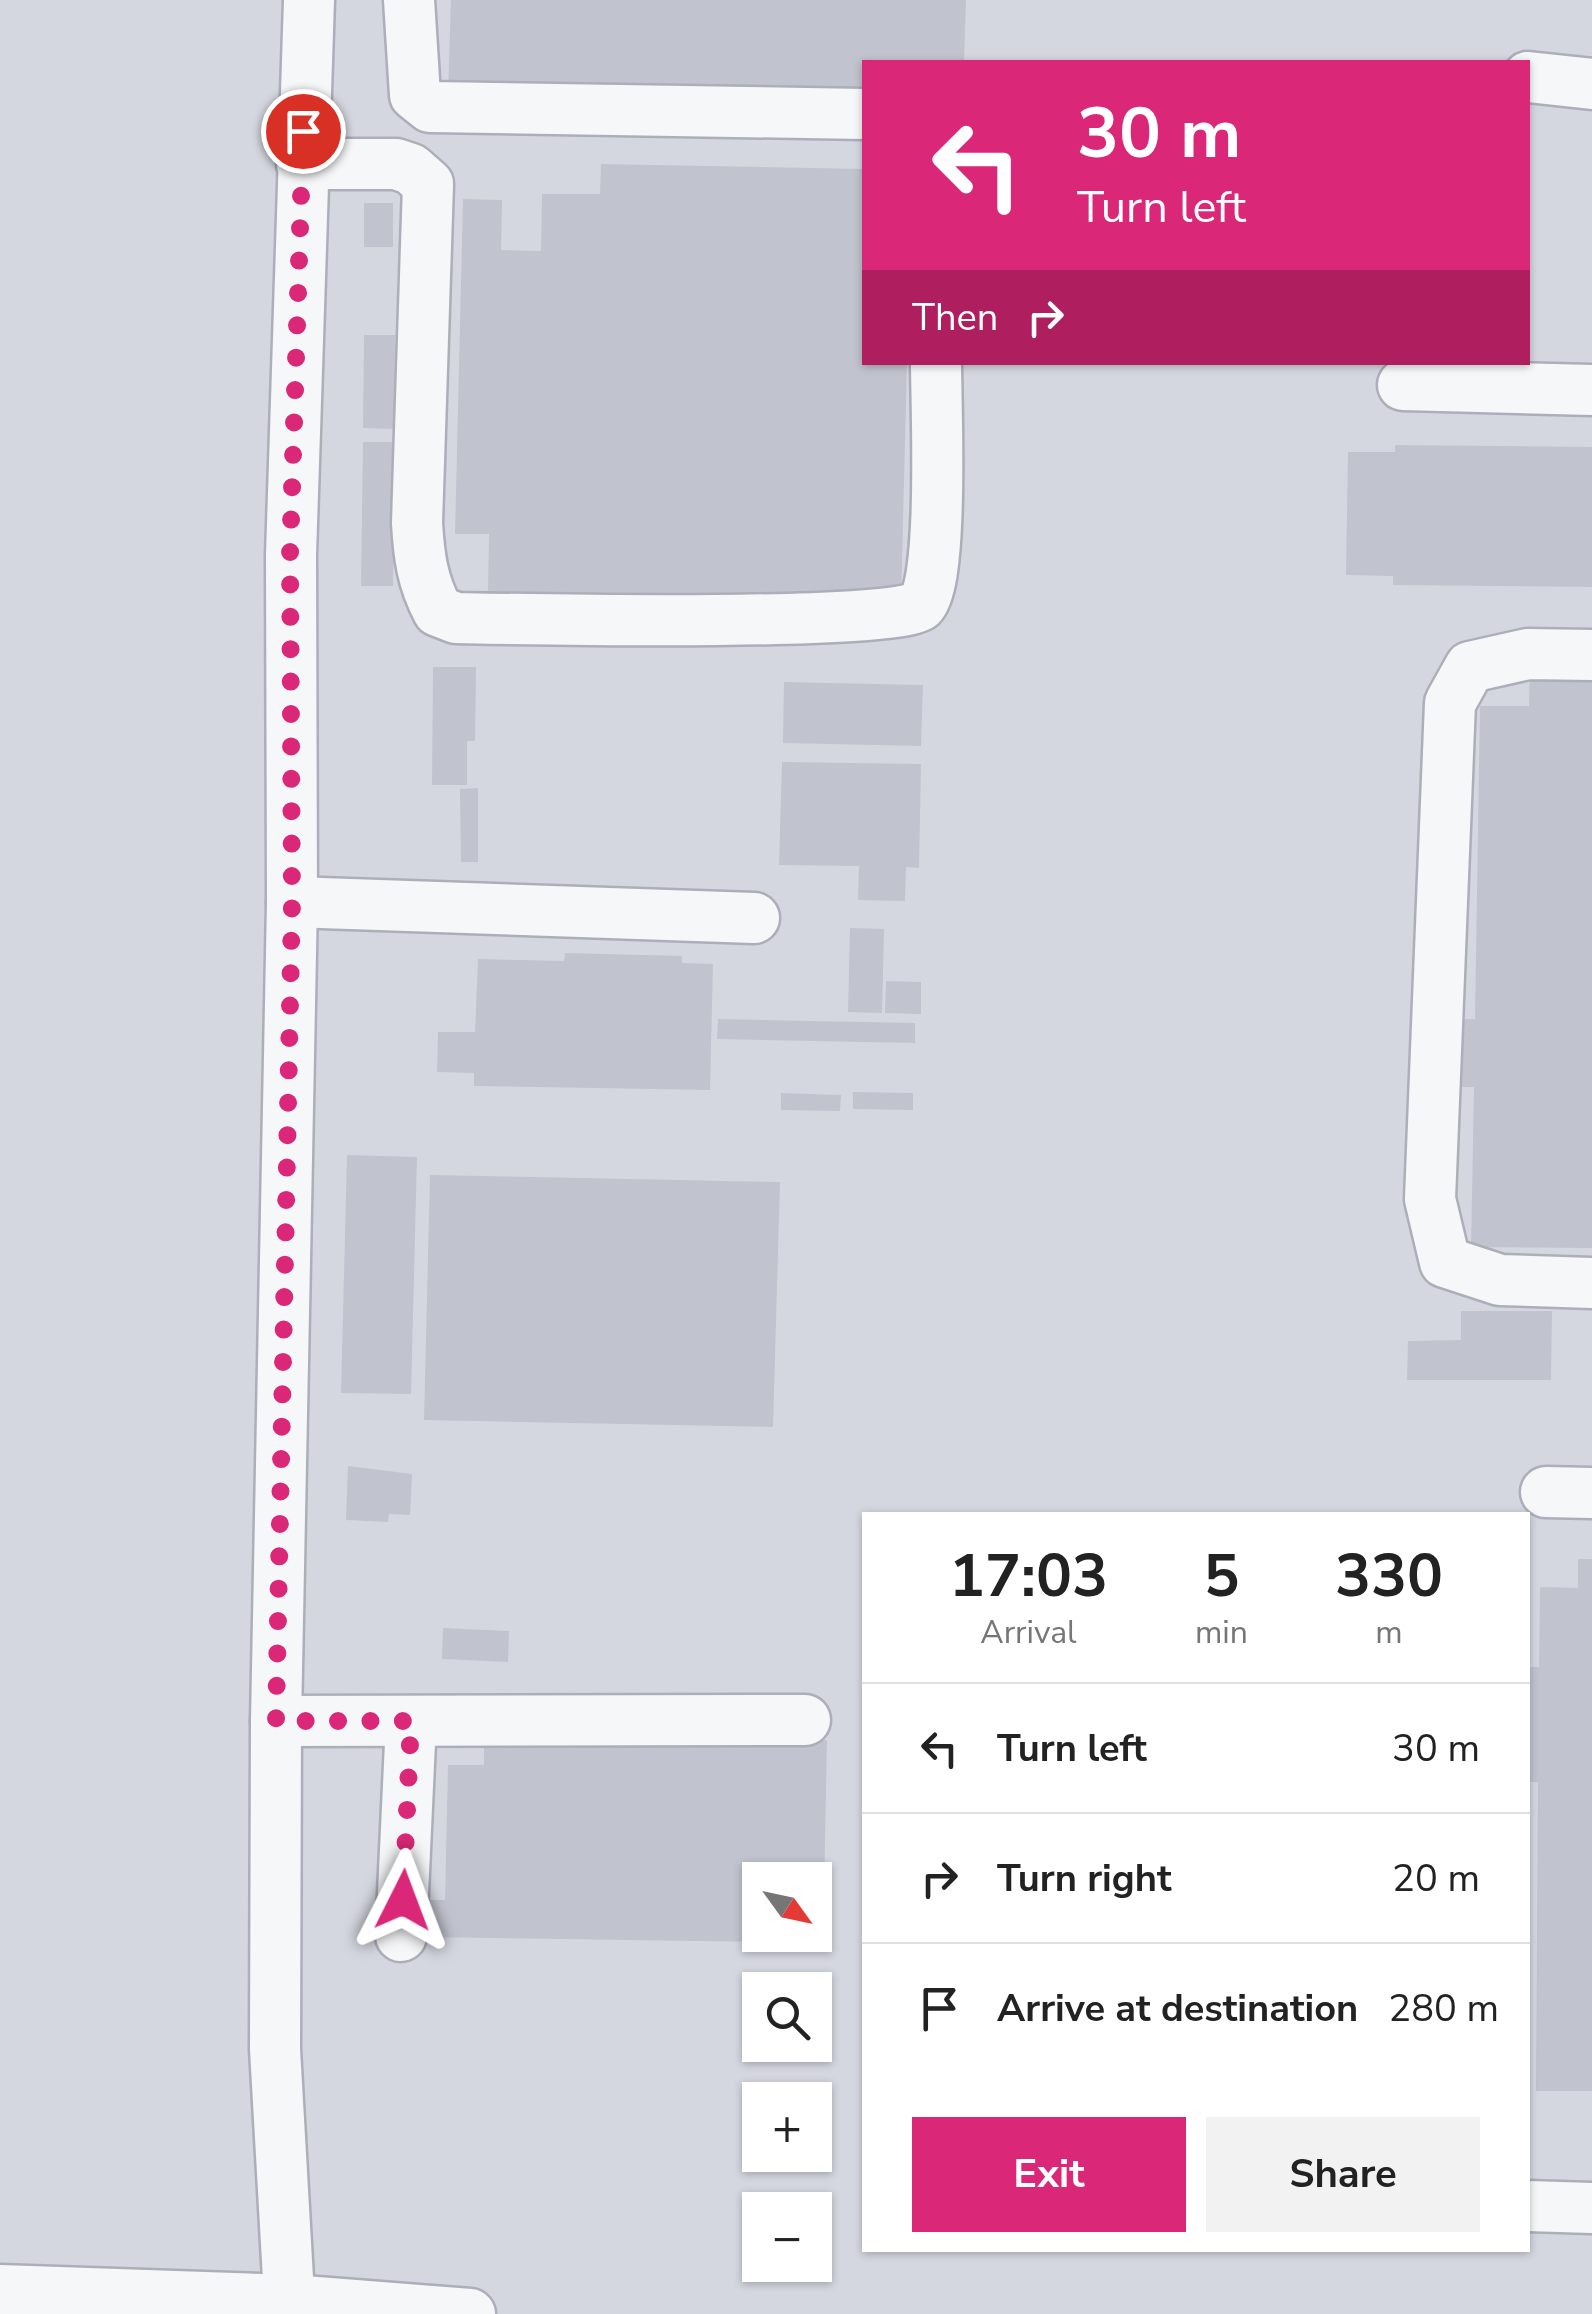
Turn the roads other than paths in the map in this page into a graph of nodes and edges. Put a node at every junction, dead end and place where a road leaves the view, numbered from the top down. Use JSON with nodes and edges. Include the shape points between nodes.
{"nodes":[{"id":1,"x":309,"y":0,"type":"edge"},
{"id":2,"x":409,"y":0,"type":"edge"},
{"id":3,"x":1530,"y":77,"type":"edge"},
{"id":4,"x":1592,"y":84,"type":"edge"},
{"id":5,"x":862,"y":114,"type":"edge"},
{"id":6,"x":302,"y":164,"type":"junction"},
{"id":7,"x":1592,"y":356,"type":"edge"},
{"id":8,"x":936,"y":365,"type":"edge"},
{"id":9,"x":1433,"y":378,"type":"edge"},
{"id":10,"x":1591,"y":390,"type":"edge"},
{"id":11,"x":1592,"y":655,"type":"edge"},
{"id":12,"x":292,"y":902,"type":"junction"},
{"id":13,"x":754,"y":918,"type":"dead end"},
{"id":14,"x":1592,"y":1283,"type":"edge"},
{"id":15,"x":805,"y":1720,"type":"dead end"},
{"id":16,"x":276,"y":1721,"type":"junction"},
{"id":17,"x":411,"y":1721,"type":"junction"},
{"id":18,"x":401,"y":1936,"type":"dead end"},
{"id":19,"x":1530,"y":2206,"type":"edge"},
{"id":20,"x":1592,"y":2208,"type":"edge"},
{"id":21,"x":0,"y":2290,"type":"edge"},
{"id":22,"x":290,"y":2307,"type":"edge"},
{"id":23,"x":470,"y":2314,"type":"edge"}],
"edges":[{"from":1,"to":6,"type":"street"},
{"from":2,"to":5,"type":"street","via":[[415,95],[430,106]]},
{"from":3,"to":4,"type":"street"},
{"from":6,"to":8,"type":"street","via":[[396,164],[428,184],[420,572],[438,611],[456,618],[834,617],[921,605],[935,554]]},
{"from":6,"to":12,"type":"street","via":[[290,555]]},
{"from":7,"to":10,"type":"street"},
{"from":9,"to":10,"type":"street"},
{"from":11,"to":14,"type":"street","via":[[1528,654],[1470,667],[1450,703],[1430,1199],[1445,1262],[1500,1280]]},
{"from":12,"to":13,"type":"street"},
{"from":12,"to":16,"type":"street"},
{"from":15,"to":17,"type":"street"},
{"from":16,"to":17,"type":"street"},
{"from":16,"to":22,"type":"street","via":[[275,2050]]},
{"from":17,"to":18,"type":"street"},
{"from":19,"to":20,"type":"street"},
{"from":21,"to":22,"type":"street"},
{"from":22,"to":23,"type":"street"}]}
